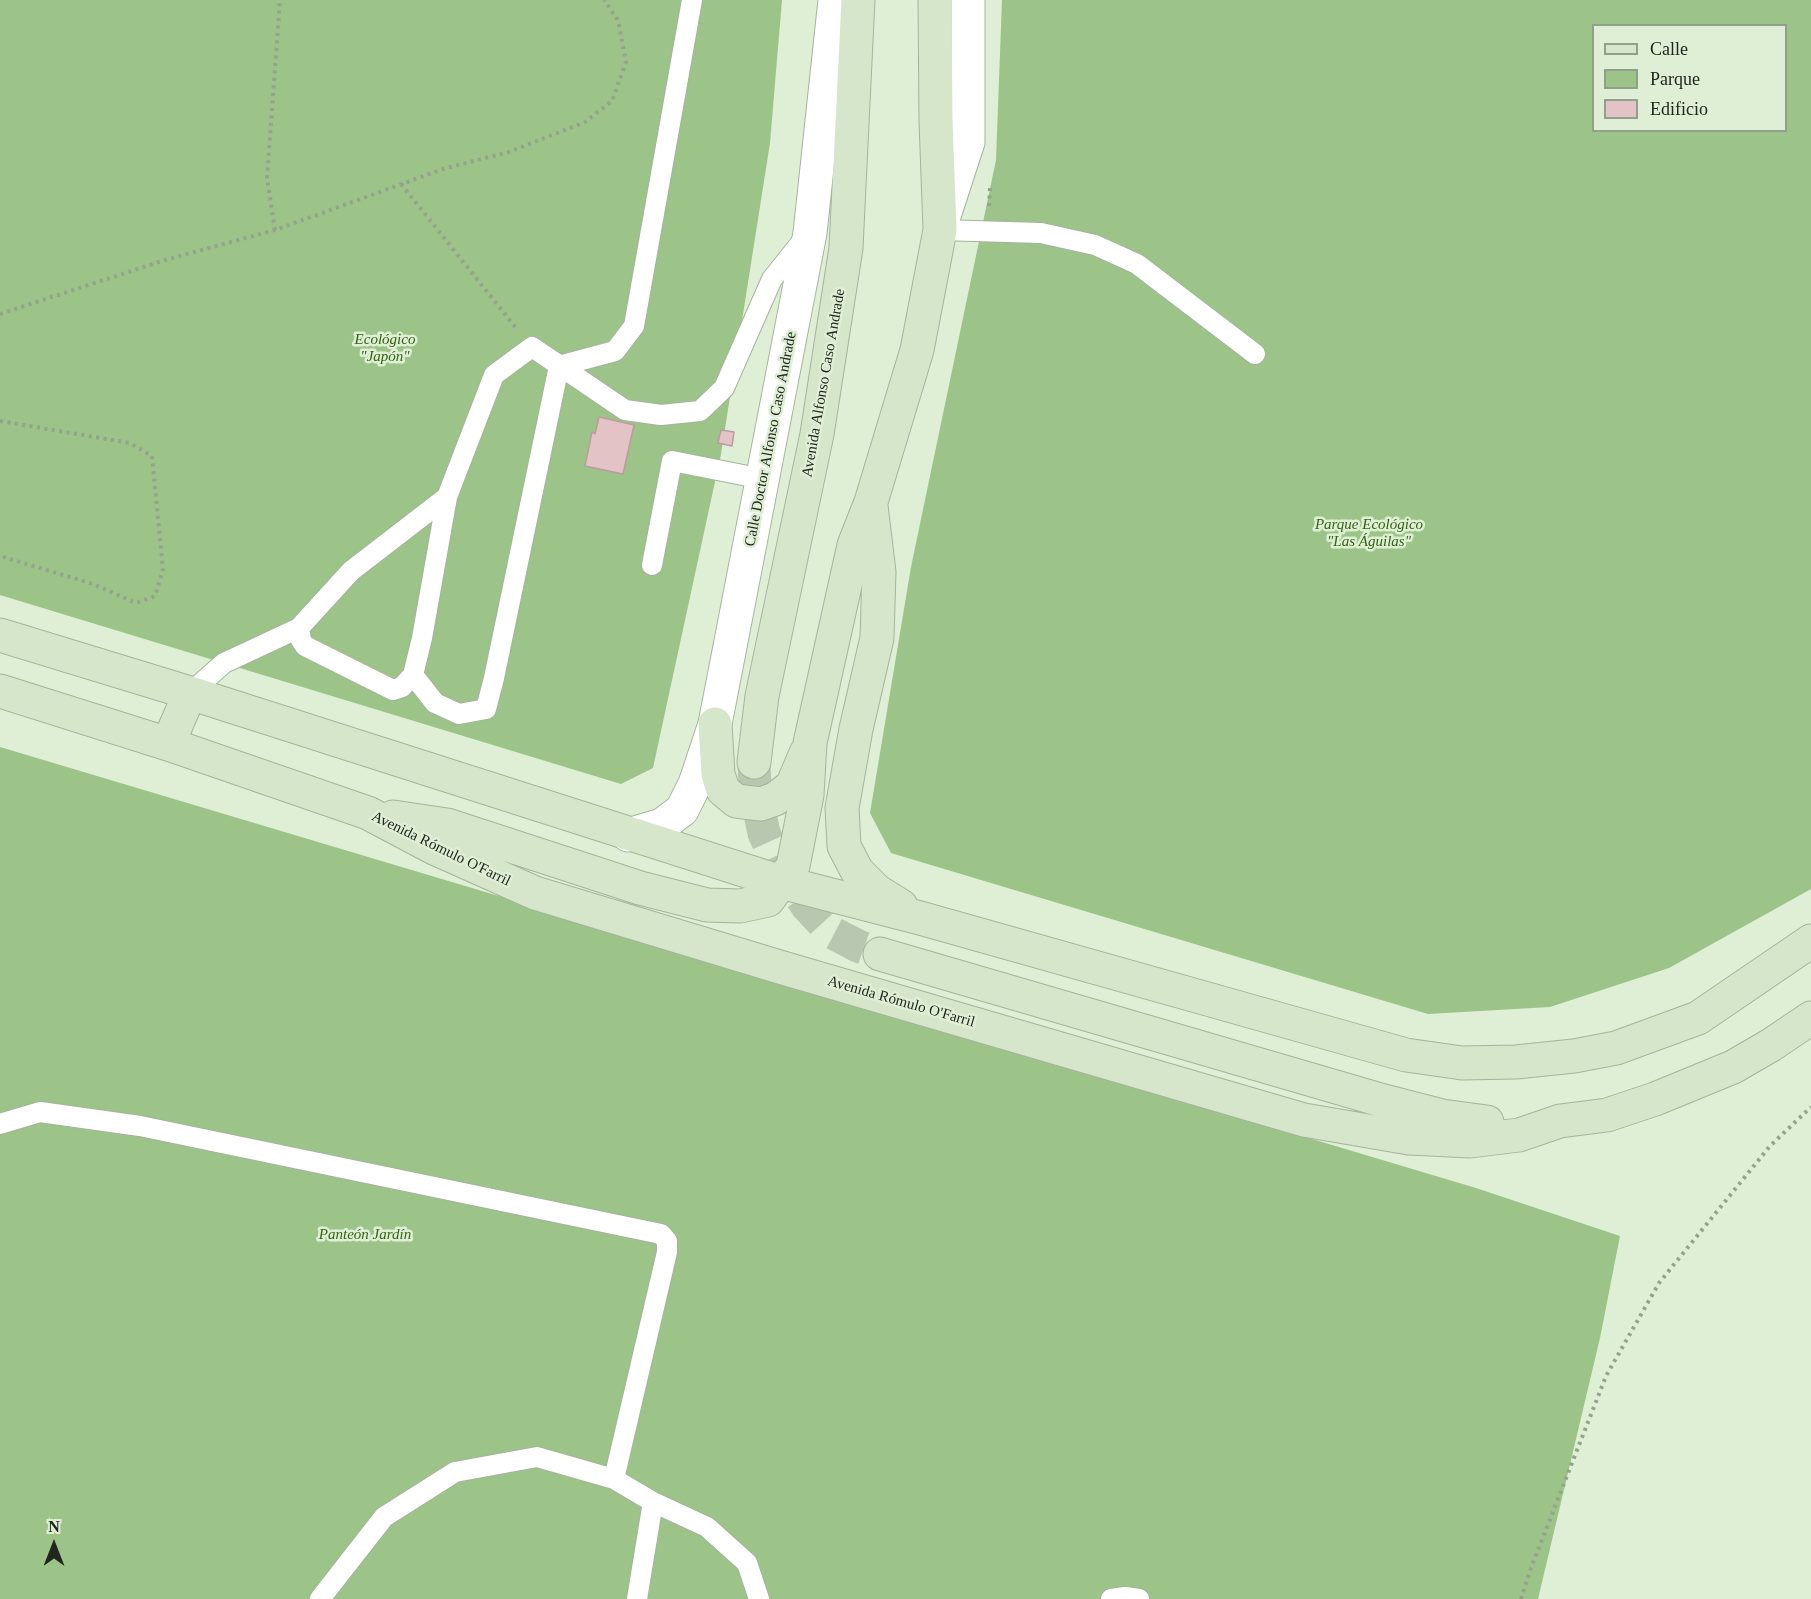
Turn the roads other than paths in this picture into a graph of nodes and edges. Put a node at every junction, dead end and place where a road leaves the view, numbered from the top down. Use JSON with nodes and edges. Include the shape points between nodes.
{"nodes":[{"id":1,"x":692,"y":0,"type":"edge"},
{"id":2,"x":835,"y":0,"type":"edge"},
{"id":3,"x":858,"y":0,"type":"edge"},
{"id":4,"x":934,"y":0,"type":"edge"},
{"id":5,"x":968,"y":0,"type":"edge"},
{"id":6,"x":940,"y":230,"type":"junction"},
{"id":7,"x":810,"y":233,"type":"junction"},
{"id":8,"x":1255,"y":354,"type":"dead end"},
{"id":9,"x":559,"y":366,"type":"junction"},
{"id":10,"x":763,"y":479,"type":"junction"},
{"id":11,"x":447,"y":497,"type":"junction"},
{"id":12,"x":871,"y":502,"type":"junction"},
{"id":13,"x":652,"y":565,"type":"dead end"},
{"id":14,"x":299,"y":628,"type":"junction"},
{"id":15,"x":0,"y":635,"type":"edge"},
{"id":16,"x":412,"y":675,"type":"junction"},
{"id":17,"x":0,"y":690,"type":"edge"},
{"id":18,"x":190,"y":693,"type":"junction"},
{"id":19,"x":715,"y":724,"type":"junction"},
{"id":20,"x":810,"y":743,"type":"junction"},
{"id":21,"x":168,"y":744,"type":"junction"},
{"id":22,"x":754,"y":762,"type":"tunnel mouth"},
{"id":23,"x":368,"y":813,"type":"junction"},
{"id":24,"x":628,"y":835,"type":"junction"},
{"id":25,"x":781,"y":882,"type":"junction"},
{"id":26,"x":920,"y":918,"type":"junction"},
{"id":27,"x":1811,"y":941,"type":"edge"},
{"id":28,"x":880,"y":954,"type":"tunnel mouth"},
{"id":29,"x":1811,"y":1018,"type":"edge"},
{"id":30,"x":1560,"y":1121,"type":"junction"},
{"id":31,"x":0,"y":1124,"type":"edge"},
{"id":32,"x":614,"y":1479,"type":"junction"},
{"id":33,"x":653,"y":1502,"type":"junction"},
{"id":34,"x":320,"y":1599,"type":"edge"},
{"id":35,"x":637,"y":1599,"type":"edge"},
{"id":36,"x":759,"y":1599,"type":"edge"},
{"id":37,"x":1111,"y":1599,"type":"edge"},
{"id":38,"x":1139,"y":1599,"type":"edge"}],
"edges":[{"from":1,"to":9,"type":"lane","via":[[634,326],[615,351]]},
{"from":2,"to":7,"type":"street","name":"Calle Doctor Alfonso Caso Andrade"},
{"from":3,"to":22,"type":"main road","name":"Avenida Alfonso Caso Andrade","via":[[846,248],[817,434],[762,696]]},
{"from":4,"to":6,"type":"main road"},
{"from":5,"to":6,"type":"street","via":[[968,142]]},
{"from":6,"to":8,"type":"lane","via":[[1041,233],[1095,245],[1137,264]]},
{"from":6,"to":12,"type":"main road","via":[[917,350]]},
{"from":7,"to":9,"type":"lane","via":[[772,279],[724,388],[700,411],[661,415],[625,410]]},
{"from":7,"to":10,"type":"street","name":"Calle Doctor Alfonso Caso Andrade"},
{"from":9,"to":11,"type":"lane","via":[[532,347],[494,375]]},
{"from":9,"to":16,"type":"lane","via":[[486,709],[459,714],[435,703]]},
{"from":10,"to":13,"type":"lane","via":[[672,461]]},
{"from":10,"to":19,"type":"street","name":"Calle Doctor Alfonso Caso Andrade"},
{"from":11,"to":14,"type":"lane","via":[[351,571]]},
{"from":11,"to":16,"type":"lane"},
{"from":12,"to":20,"type":"main road","via":[[854,545]]},
{"from":12,"to":26,"type":"main road","via":[[879,572],[877,638],[842,808],[844,846],[857,871],[877,891]]},
{"from":14,"to":16,"type":"lane","via":[[305,646],[393,690],[402,687]]},
{"from":14,"to":18,"type":"lane","via":[[225,663]]},
{"from":15,"to":18,"type":"main road"},
{"from":17,"to":21,"type":"main road","name":"Avenida Rómulo O'Farril"},
{"from":18,"to":21,"type":"main road"},
{"from":18,"to":24,"type":"main road"},
{"from":19,"to":20,"type":"main road","via":[[718,774],[723,790],[747,804],[775,799],[792,786]]},
{"from":19,"to":24,"type":"street","name":"Calle Doctor Alfonso Caso Andrade","via":[[682,810],[662,825]]},
{"from":20,"to":25,"type":"main road","via":[[807,795],[798,846],[793,866]]},
{"from":21,"to":23,"type":"main road","name":"Avenida Rómulo O'Farril"},
{"from":23,"to":25,"type":"main road","via":[[447,825],[640,888],[707,904],[740,906],[768,900]]},
{"from":23,"to":30,"type":"main road","name":"Avenida Rómulo O'Farril","via":[[434,848],[535,893],[1304,1120],[1409,1138],[1470,1141],[1519,1135]]},
{"from":24,"to":25,"type":"main road"},
{"from":25,"to":26,"type":"main road"},
{"from":26,"to":27,"type":"main road","via":[[1406,1055],[1462,1063],[1516,1062],[1616,1048],[1698,1018]]},
{"from":28,"to":30,"type":"main road","via":[[1442,1116],[1495,1123]]},
{"from":29,"to":30,"type":"main road","name":"Avenida Rómulo O'Farril","via":[[1733,1067],[1607,1115]]},
{"from":31,"to":32,"type":"lane","via":[[40,1113],[140,1126],[661,1234],[667,1241],[667,1252]]},
{"from":32,"to":33,"type":"lane"},
{"from":32,"to":34,"type":"lane","via":[[537,1457],[455,1472],[384,1517]]},
{"from":33,"to":35,"type":"lane"},
{"from":33,"to":36,"type":"lane","via":[[707,1527],[747,1563]]},
{"from":37,"to":38,"type":"lane"}]}
